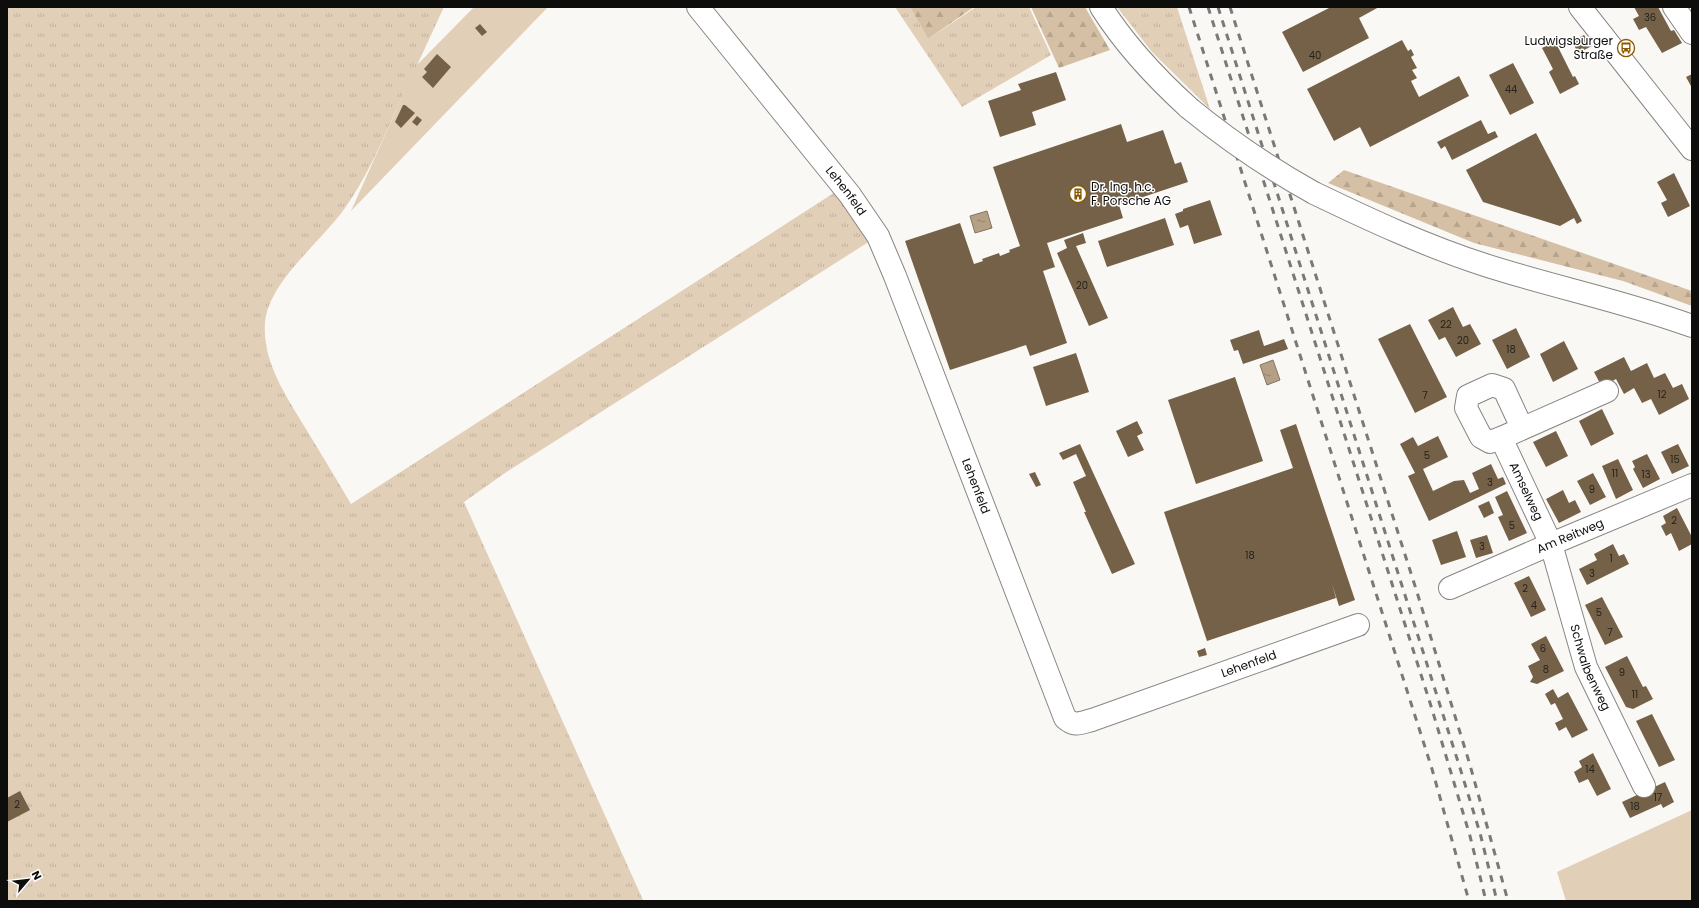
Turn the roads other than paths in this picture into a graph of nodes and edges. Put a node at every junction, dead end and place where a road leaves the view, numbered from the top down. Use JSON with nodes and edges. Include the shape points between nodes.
{"nodes":[{"id":1,"x":698,"y":7,"type":"edge"},
{"id":2,"x":1101,"y":7,"type":"edge"},
{"id":3,"x":1580,"y":7,"type":"edge"},
{"id":4,"x":1674,"y":7,"type":"edge"},
{"id":5,"x":1692,"y":33,"type":"edge"},
{"id":6,"x":1692,"y":149,"type":"edge"},
{"id":7,"x":1692,"y":326,"type":"edge"},
{"id":8,"x":1607,"y":391,"type":"dead end"},
{"id":9,"x":1522,"y":428,"type":"junction"},
{"id":10,"x":1501,"y":438,"type":"junction"},
{"id":11,"x":1690,"y":491,"type":"edge"},
{"id":12,"x":1552,"y":544,"type":"junction"},
{"id":13,"x":1450,"y":588,"type":"dead end"},
{"id":14,"x":1358,"y":625,"type":"dead end"},
{"id":15,"x":1644,"y":786,"type":"dead end"}],
"edges":[{"from":1,"to":14,"type":"street","name":"Lehenfeld","via":[[850,195],[878,236],[1065,718],[1071,723],[1078,724],[1092,720]]},
{"from":2,"to":7,"type":"street","bridge":true,"via":[[1140,59],[1189,108],[1246,152],[1314,193],[1435,248]]},
{"from":3,"to":6,"type":"street"},
{"from":4,"to":5,"type":"street"},
{"from":8,"to":9,"type":"street"},
{"from":9,"to":10,"type":"street"},
{"from":9,"to":10,"type":"street","via":[[1504,389],[1492,385],[1468,396],[1466,408],[1480,437],[1490,442]]},
{"from":10,"to":12,"type":"street","name":"Amselweg"},
{"from":11,"to":12,"type":"street","name":"Am Reitweg"},
{"from":12,"to":13,"type":"street","name":"Am Reitweg"},
{"from":12,"to":15,"type":"street","name":"Schwalbenweg","via":[[1586,667]]}]}
